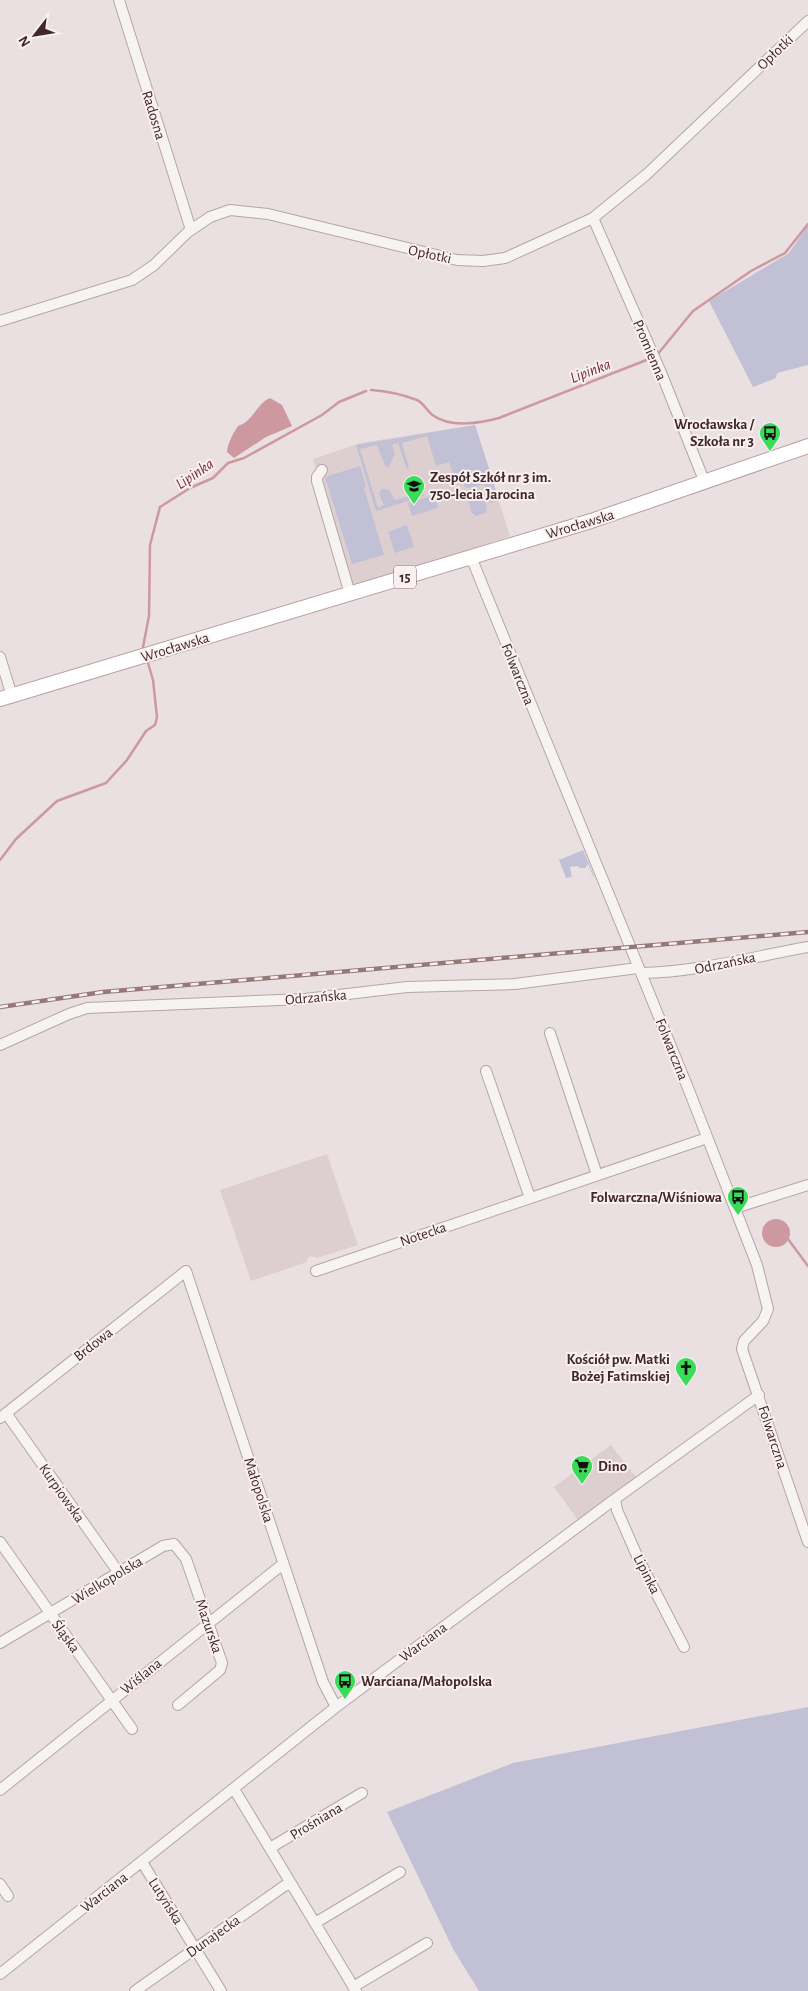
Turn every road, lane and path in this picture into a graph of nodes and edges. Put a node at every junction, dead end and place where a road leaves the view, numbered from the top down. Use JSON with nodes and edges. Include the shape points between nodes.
{"nodes":[{"id":1,"x":119,"y":0,"type":"edge"},
{"id":2,"x":808,"y":21,"type":"edge"},
{"id":3,"x":593,"y":218,"type":"junction"},
{"id":4,"x":191,"y":230,"type":"junction"},
{"id":5,"x":0,"y":321,"type":"edge"},
{"id":6,"x":808,"y":446,"type":"edge"},
{"id":7,"x":322,"y":470,"type":"dead end"},
{"id":8,"x":705,"y":483,"type":"junction"},
{"id":9,"x":471,"y":557,"type":"junction"},
{"id":10,"x":350,"y":594,"type":"junction"},
{"id":11,"x":0,"y":656,"type":"edge"},
{"id":12,"x":6,"y":698,"type":"edge"},
{"id":13,"x":808,"y":947,"type":"edge"},
{"id":14,"x":639,"y":971,"type":"junction"},
{"id":15,"x":550,"y":1033,"type":"dead end"},
{"id":16,"x":0,"y":1045,"type":"edge"},
{"id":17,"x":486,"y":1071,"type":"dead end"},
{"id":18,"x":707,"y":1138,"type":"junction"},
{"id":19,"x":597,"y":1175,"type":"junction"},
{"id":20,"x":808,"y":1186,"type":"edge"},
{"id":21,"x":530,"y":1198,"type":"junction"},
{"id":22,"x":735,"y":1208,"type":"junction"},
{"id":23,"x":186,"y":1271,"type":"joint"},
{"id":24,"x":316,"y":1271,"type":"dead end"},
{"id":25,"x":759,"y":1395,"type":"junction"},
{"id":26,"x":3,"y":1416,"type":"edge"},
{"id":27,"x":615,"y":1499,"type":"junction"},
{"id":28,"x":803,"y":1511,"type":"edge"},
{"id":29,"x":0,"y":1542,"type":"edge"},
{"id":30,"x":808,"y":1542,"type":"edge"},
{"id":31,"x":162,"y":1546,"type":"joint"},
{"id":32,"x":283,"y":1564,"type":"junction"},
{"id":33,"x":119,"y":1573,"type":"junction"},
{"id":34,"x":50,"y":1614,"type":"junction"},
{"id":35,"x":208,"y":1622,"type":"junction"},
{"id":36,"x":0,"y":1643,"type":"edge"},
{"id":37,"x":684,"y":1647,"type":"dead end"},
{"id":38,"x":112,"y":1700,"type":"junction"},
{"id":39,"x":178,"y":1705,"type":"dead end"},
{"id":40,"x":336,"y":1707,"type":"junction"},
{"id":41,"x":132,"y":1730,"type":"dead end"},
{"id":42,"x":234,"y":1788,"type":"junction"},
{"id":43,"x":0,"y":1790,"type":"edge"},
{"id":44,"x":362,"y":1793,"type":"dead end"},
{"id":45,"x":270,"y":1848,"type":"junction"},
{"id":46,"x":142,"y":1862,"type":"junction"},
{"id":47,"x":400,"y":1872,"type":"dead end"},
{"id":48,"x":290,"y":1882,"type":"junction"},
{"id":49,"x":0,"y":1884,"type":"edge"},
{"id":50,"x":8,"y":1896,"type":"dead end"},
{"id":51,"x":315,"y":1923,"type":"junction"},
{"id":52,"x":427,"y":1943,"type":"dead end"},
{"id":53,"x":195,"y":1949,"type":"junction"},
{"id":54,"x":0,"y":1974,"type":"edge"},
{"id":55,"x":355,"y":1989,"type":"edge"},
{"id":56,"x":135,"y":1991,"type":"edge"},
{"id":57,"x":221,"y":1991,"type":"edge"}],
"edges":[{"from":1,"to":4,"type":"street","name":"Radosna"},
{"from":2,"to":3,"type":"street","name":"Opłotki","via":[[647,174]]},
{"from":3,"to":4,"type":"street","name":"Opłotki","via":[[505,258],[483,261],[457,260],[409,250],[243,210],[217,214]]},
{"from":3,"to":8,"type":"street","name":"Promienna"},
{"from":4,"to":5,"type":"street","name":"Opłotki","via":[[154,265],[132,280]]},
{"from":6,"to":8,"type":"main road","name":"Wrocławska","number":"15"},
{"from":7,"to":10,"type":"street","via":[[317,481]]},
{"from":8,"to":9,"type":"main road","name":"Wrocławska","number":"15"},
{"from":9,"to":10,"type":"main road","name":"Wrocławska","number":"15"},
{"from":9,"to":14,"type":"street","name":"Folwarczna"},
{"from":10,"to":12,"type":"main road","name":"Wrocławska","number":"15"},
{"from":11,"to":12,"type":"street"},
{"from":13,"to":14,"type":"street","name":"Odrzańska","via":[[690,970]]},
{"from":14,"to":16,"type":"street","name":"Odrzańska","via":[[515,984],[407,987],[305,998],[87,1008]]},
{"from":14,"to":18,"type":"street","name":"Folwarczna"},
{"from":15,"to":19,"type":"street"},
{"from":17,"to":21,"type":"street"},
{"from":18,"to":19,"type":"street","name":"Notecka"},
{"from":18,"to":22,"type":"street","name":"Folwarczna"},
{"from":19,"to":21,"type":"street","name":"Notecka"},
{"from":20,"to":22,"type":"street"},
{"from":21,"to":24,"type":"street","name":"Notecka"},
{"from":22,"to":25,"type":"street","name":"Folwarczna","via":[[757,1266],[768,1309],[763,1320],[744,1341],[742,1349]]},
{"from":23,"to":26,"type":"street","name":"Brdowa"},
{"from":23,"to":32,"type":"street","name":"Małopolska"},
{"from":25,"to":27,"type":"street","name":"Warciana"},
{"from":25,"to":28,"type":"street","name":"Folwarczna"},
{"from":26,"to":33,"type":"street","name":"Kurpiowska"},
{"from":27,"to":37,"type":"street","name":"Lipinka","via":[[638,1558]]},
{"from":27,"to":40,"type":"street","name":"Warciana"},
{"from":28,"to":30,"type":"street","name":"Folwarczna"},
{"from":29,"to":34,"type":"street","name":"Śląska"},
{"from":31,"to":33,"type":"street","name":"Wielkopolska"},
{"from":31,"to":35,"type":"street","name":"Mazurska","via":[[174,1544],[186,1559]]},
{"from":32,"to":35,"type":"street","name":"Wiślana"},
{"from":32,"to":40,"type":"street","name":"Małopolska","via":[[323,1682]]},
{"from":33,"to":34,"type":"street","name":"Wielkopolska"},
{"from":34,"to":36,"type":"street","name":"Wielkopolska"},
{"from":34,"to":38,"type":"street","name":"Śląska"},
{"from":35,"to":38,"type":"street","name":"Wiślana"},
{"from":35,"to":39,"type":"street","name":"Mazurska","via":[[222,1663],[220,1670]]},
{"from":38,"to":41,"type":"street","name":"Śląska"},
{"from":38,"to":43,"type":"street","name":"Wiślana"},
{"from":40,"to":42,"type":"street","name":"Warciana"},
{"from":42,"to":45,"type":"street"},
{"from":42,"to":46,"type":"street","name":"Warciana"},
{"from":44,"to":45,"type":"street","name":"Prośniana"},
{"from":45,"to":48,"type":"street"},
{"from":46,"to":53,"type":"street","name":"Lutyńska"},
{"from":46,"to":54,"type":"street","name":"Warciana"},
{"from":47,"to":51,"type":"street"},
{"from":48,"to":51,"type":"street"},
{"from":48,"to":53,"type":"street","name":"Dunajecka"},
{"from":49,"to":50,"type":"street"},
{"from":51,"to":55,"type":"street"},
{"from":52,"to":55,"type":"street"},
{"from":53,"to":56,"type":"street","name":"Dunajecka"},
{"from":53,"to":57,"type":"street","name":"Lutyńska"}]}
